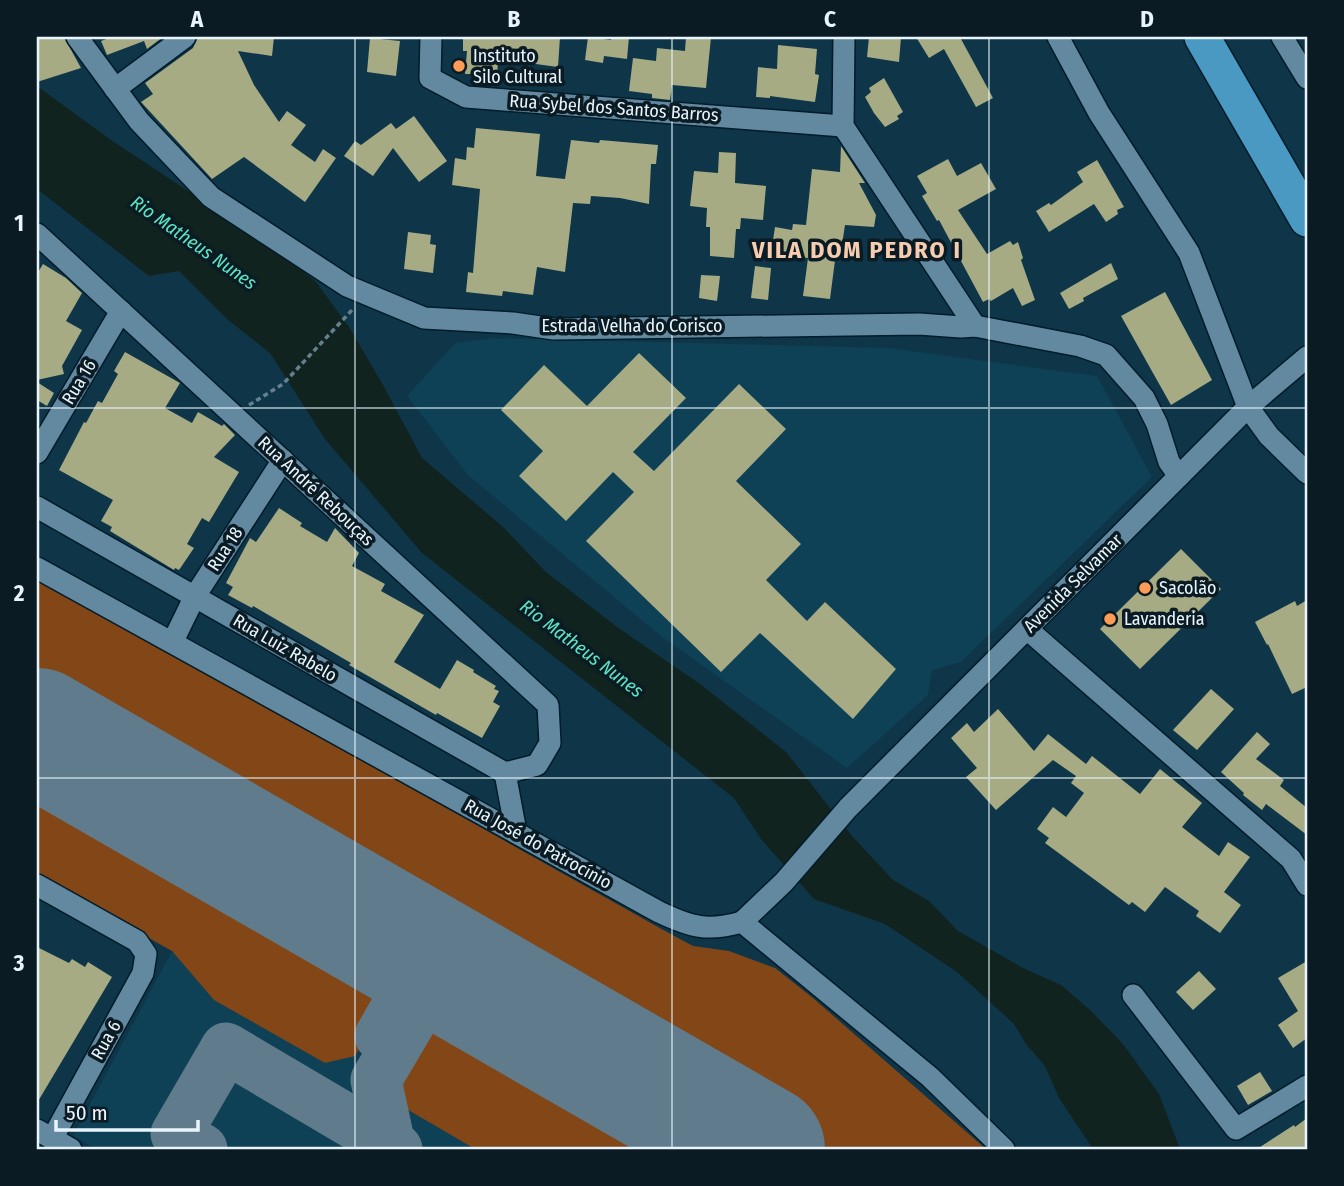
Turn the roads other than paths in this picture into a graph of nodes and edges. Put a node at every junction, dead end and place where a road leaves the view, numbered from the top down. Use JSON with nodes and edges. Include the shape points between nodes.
{"nodes":[{"id":1,"x":77,"y":37,"type":"edge"},
{"id":2,"x":185,"y":37,"type":"edge"},
{"id":3,"x":431,"y":37,"type":"edge"},
{"id":4,"x":844,"y":37,"type":"edge"},
{"id":5,"x":1058,"y":37,"type":"edge"},
{"id":6,"x":1202,"y":37,"type":"edge"},
{"id":7,"x":1282,"y":37,"type":"edge"},
{"id":8,"x":1307,"y":79,"type":"edge"},
{"id":9,"x":115,"y":89,"type":"junction"},
{"id":10,"x":843,"y":126,"type":"junction"},
{"id":11,"x":1306,"y":212,"type":"edge"},
{"id":12,"x":37,"y":234,"type":"edge"},
{"id":13,"x":121,"y":311,"type":"junction"},
{"id":14,"x":975,"y":326,"type":"junction"},
{"id":15,"x":1306,"y":360,"type":"edge"},
{"id":16,"x":1248,"y":407,"type":"junction"},
{"id":17,"x":37,"y":453,"type":"edge"},
{"id":18,"x":282,"y":460,"type":"junction"},
{"id":19,"x":1307,"y":473,"type":"edge"},
{"id":20,"x":1179,"y":476,"type":"junction"},
{"id":21,"x":37,"y":507,"type":"edge"},
{"id":22,"x":37,"y":568,"type":"edge"},
{"id":23,"x":195,"y":596,"type":"junction"},
{"id":24,"x":1027,"y":629,"type":"junction"},
{"id":25,"x":173,"y":641,"type":"junction"},
{"id":26,"x":505,"y":773,"type":"junction"},
{"id":27,"x":516,"y":832,"type":"junction"},
{"id":28,"x":37,"y":885,"type":"edge"},
{"id":29,"x":1307,"y":885,"type":"edge"},
{"id":30,"x":743,"y":922,"type":"junction"},
{"id":31,"x":1133,"y":995,"type":"dead end"},
{"id":32,"x":1307,"y":1086,"type":"edge"},
{"id":33,"x":44,"y":1135,"type":"edge"},
{"id":34,"x":71,"y":1149,"type":"edge"},
{"id":35,"x":1004,"y":1149,"type":"edge"}],
"edges":[{"from":1,"to":9,"type":"street","name":"Estrada Velha do Corisco"},
{"from":2,"to":9,"type":"street"},
{"from":3,"to":10,"type":"street","name":"Rua Sybel dos Santos Barros","via":[[430,78],[466,97]]},
{"from":4,"to":10,"type":"street"},
{"from":5,"to":16,"type":"street","via":[[1099,113],[1189,253]]},
{"from":6,"to":11,"type":"highway"},
{"from":7,"to":8,"type":"street"},
{"from":9,"to":14,"type":"street","name":"Estrada Velha do Corisco","via":[[138,121],[211,197],[347,286],[424,318],[554,329]]},
{"from":10,"to":14,"type":"street"},
{"from":12,"to":13,"type":"street","name":"Rua André Rebouças"},
{"from":13,"to":17,"type":"street","name":"Rua 16"},
{"from":13,"to":18,"type":"street","name":"Rua André Rebouças"},
{"from":14,"to":20,"type":"street","name":"Estrada Velha do Corisco","via":[[1105,355],[1144,398]]},
{"from":15,"to":16,"type":"street","name":"Avenida Selvamar"},
{"from":16,"to":19,"type":"street","via":[[1269,436]]},
{"from":16,"to":20,"type":"street","name":"Avenida Selvamar"},
{"from":18,"to":23,"type":"street","name":"Rua 18"},
{"from":18,"to":26,"type":"street","name":"Rua André Rebouças","via":[[548,705],[550,743],[537,765]]},
{"from":20,"to":24,"type":"street","name":"Avenida Selvamar"},
{"from":21,"to":23,"type":"street","name":"Rua Luiz Rabelo"},
{"from":22,"to":25,"type":"street","name":"Rua José do Patrocínio"},
{"from":23,"to":25,"type":"street","name":"Rua 18"},
{"from":23,"to":26,"type":"street","name":"Rua Luiz Rabelo"},
{"from":24,"to":29,"type":"street","via":[[1291,859]]},
{"from":24,"to":30,"type":"street","name":"Avenida Selvamar","via":[[848,808]]},
{"from":25,"to":27,"type":"street","name":"Rua José do Patrocínio"},
{"from":26,"to":27,"type":"street"},
{"from":27,"to":30,"type":"street","name":"Rua José do Patrocínio","via":[[687,925],[710,929]]},
{"from":28,"to":33,"type":"street","name":"Rua 6","via":[[137,941],[146,954],[143,973]]},
{"from":30,"to":35,"type":"street","via":[[930,1077]]},
{"from":31,"to":32,"type":"street","via":[[1236,1129]]},
{"from":33,"to":34,"type":"street"}]}
